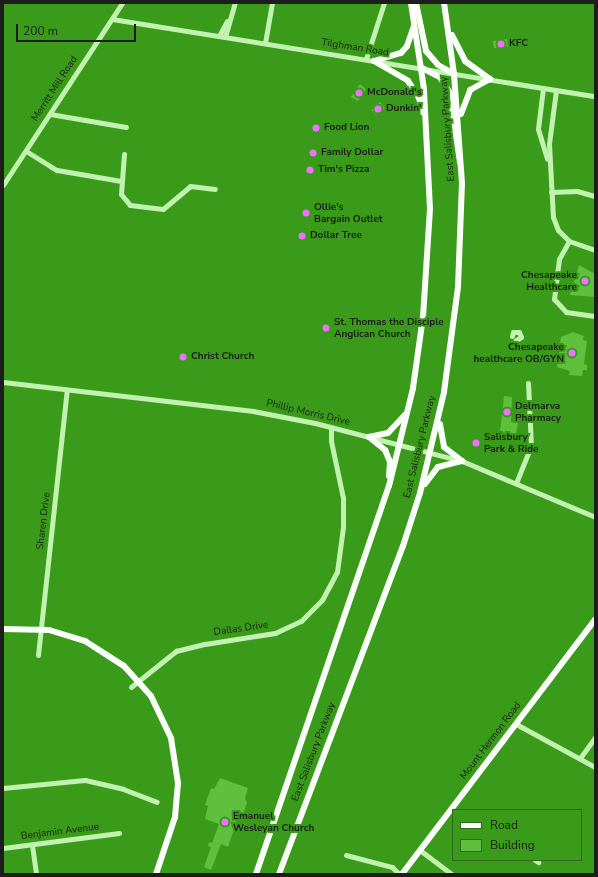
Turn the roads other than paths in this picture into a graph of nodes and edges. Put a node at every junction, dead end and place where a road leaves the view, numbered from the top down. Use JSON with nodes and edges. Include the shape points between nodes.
{"nodes":[{"id":1,"x":122,"y":3,"type":"edge"},
{"id":2,"x":235,"y":3,"type":"edge"},
{"id":3,"x":272,"y":3,"type":"edge"},
{"id":4,"x":384,"y":3,"type":"edge"},
{"id":5,"x":411,"y":3,"type":"edge"},
{"id":6,"x":416,"y":3,"type":"edge"},
{"id":7,"x":444,"y":3,"type":"edge"},
{"id":8,"x":112,"y":19,"type":"junction"},
{"id":9,"x":447,"y":21,"type":"junction"},
{"id":10,"x":415,"y":23,"type":"junction"},
{"id":11,"x":222,"y":37,"type":"junction"},
{"id":12,"x":265,"y":43,"type":"junction"},
{"id":13,"x":366,"y":59,"type":"junction"},
{"id":14,"x":374,"y":61,"type":"junction"},
{"id":15,"x":422,"y":68,"type":"junction"},
{"id":16,"x":454,"y":74,"type":"junction"},
{"id":17,"x":490,"y":79,"type":"junction"},
{"id":18,"x":543,"y":88,"type":"junction"},
{"id":19,"x":556,"y":90,"type":"junction"},
{"id":20,"x":595,"y":96,"type":"edge"},
{"id":21,"x":50,"y":114,"type":"junction"},
{"id":22,"x":427,"y":124,"type":"junction"},
{"id":23,"x":126,"y":127,"type":"dead end"},
{"id":24,"x":459,"y":127,"type":"junction"},
{"id":25,"x":26,"y":151,"type":"junction"},
{"id":26,"x":124,"y":154,"type":"dead end"},
{"id":27,"x":461,"y":165,"type":"junction"},
{"id":28,"x":549,"y":166,"type":"junction"},
{"id":29,"x":121,"y":182,"type":"junction"},
{"id":30,"x":3,"y":185,"type":"edge"},
{"id":31,"x":215,"y":189,"type":"dead end"},
{"id":32,"x":551,"y":192,"type":"junction"},
{"id":33,"x":595,"y":196,"type":"edge"},
{"id":34,"x":569,"y":241,"type":"junction"},
{"id":35,"x":595,"y":250,"type":"edge"},
{"id":36,"x":595,"y":316,"type":"edge"},
{"id":37,"x":3,"y":382,"type":"edge"},
{"id":38,"x":528,"y":384,"type":"dead end"},
{"id":39,"x":67,"y":390,"type":"junction"},
{"id":40,"x":408,"y":410,"type":"junction"},
{"id":41,"x":440,"y":415,"type":"junction"},
{"id":42,"x":331,"y":427,"type":"junction"},
{"id":43,"x":369,"y":437,"type":"junction"},
{"id":44,"x":400,"y":444,"type":"junction"},
{"id":45,"x":431,"y":452,"type":"junction"},
{"id":46,"x":462,"y":461,"type":"junction"},
{"id":47,"x":516,"y":483,"type":"junction"},
{"id":48,"x":389,"y":486,"type":"junction"},
{"id":49,"x":420,"y":493,"type":"junction"},
{"id":50,"x":595,"y":517,"type":"edge"},
{"id":51,"x":595,"y":620,"type":"edge"},
{"id":52,"x":3,"y":629,"type":"edge"},
{"id":53,"x":40,"y":629,"type":"junction"},
{"id":54,"x":38,"y":655,"type":"dead end"},
{"id":55,"x":138,"y":680,"type":"junction"},
{"id":56,"x":131,"y":687,"type":"dead end"},
{"id":57,"x":516,"y":724,"type":"junction"},
{"id":58,"x":595,"y":737,"type":"edge"},
{"id":59,"x":580,"y":758,"type":"junction"},
{"id":60,"x":595,"y":767,"type":"edge"},
{"id":61,"x":3,"y":788,"type":"edge"},
{"id":62,"x":157,"y":802,"type":"dead end"},
{"id":63,"x":455,"y":809,"type":"edge"},
{"id":64,"x":452,"y":813,"type":"edge"},
{"id":65,"x":119,"y":833,"type":"dead end"},
{"id":66,"x":32,"y":845,"type":"junction"},
{"id":67,"x":3,"y":848,"type":"edge"},
{"id":68,"x":421,"y":851,"type":"junction"},
{"id":69,"x":346,"y":855,"type":"dead end"},
{"id":70,"x":36,"y":874,"type":"edge"},
{"id":71,"x":156,"y":874,"type":"edge"},
{"id":72,"x":256,"y":874,"type":"edge"},
{"id":73,"x":279,"y":874,"type":"edge"},
{"id":74,"x":401,"y":874,"type":"edge"},
{"id":75,"x":452,"y":874,"type":"edge"}],
"edges":[{"from":1,"to":8,"type":"street","name":"Merritt Mill Road"},
{"from":2,"to":11,"type":"street"},
{"from":3,"to":12,"type":"street"},
{"from":4,"to":13,"type":"street"},
{"from":5,"to":10,"type":"main road","name":"East Salisbury Parkway"},
{"from":6,"to":16,"type":"main road","via":[[426,51],[441,68]]},
{"from":7,"to":9,"type":"main road","name":"East Salisbury Parkway"},
{"from":8,"to":11,"type":"street","name":"Tilghman Road"},
{"from":8,"to":21,"type":"street","name":"Merritt Mill Road"},
{"from":9,"to":16,"type":"main road","name":"East Salisbury Parkway"},
{"from":9,"to":17,"type":"main road","via":[[461,56]]},
{"from":10,"to":14,"type":"main road","via":[[407,46],[401,53]]},
{"from":10,"to":15,"type":"main road","name":"East Salisbury Parkway"},
{"from":11,"to":12,"type":"street","name":"Tilghman Road"},
{"from":12,"to":13,"type":"street","name":"Tilghman Road"},
{"from":13,"to":14,"type":"street","name":"Tilghman Road"},
{"from":14,"to":15,"type":"street","name":"Tilghman Road"},
{"from":14,"to":22,"type":"main road","via":[[408,82],[419,98]]},
{"from":15,"to":16,"type":"street","name":"Tilghman Road"},
{"from":15,"to":22,"type":"main road","name":"East Salisbury Parkway"},
{"from":15,"to":27,"type":"main road","via":[[440,77],[450,93],[456,155]]},
{"from":16,"to":17,"type":"street","name":"Tilghman Road"},
{"from":16,"to":24,"type":"main road","name":"East Salisbury Parkway"},
{"from":17,"to":18,"type":"street","name":"Tilghman Road"},
{"from":17,"to":24,"type":"main road","via":[[467,94]]},
{"from":18,"to":19,"type":"street","name":"Tilghman Road"},
{"from":18,"to":28,"type":"street","via":[[538,129]]},
{"from":19,"to":20,"type":"street","name":"Tilghman Road"},
{"from":19,"to":28,"type":"street","via":[[549,144]]},
{"from":21,"to":23,"type":"street"},
{"from":21,"to":25,"type":"street","name":"Merritt Mill Road"},
{"from":22,"to":40,"type":"main road","name":"East Salisbury Parkway","via":[[430,185],[428,262],[421,335]]},
{"from":24,"to":27,"type":"main road","name":"East Salisbury Parkway"},
{"from":25,"to":29,"type":"street","via":[[57,170]]},
{"from":25,"to":30,"type":"street","name":"Merritt Mill Road"},
{"from":26,"to":29,"type":"street"},
{"from":27,"to":41,"type":"main road","name":"East Salisbury Parkway","via":[[458,287]]},
{"from":28,"to":32,"type":"street"},
{"from":29,"to":31,"type":"street","via":[[121,194],[126,204],[155,209],[166,208],[190,186]]},
{"from":32,"to":33,"type":"street","via":[[577,191]]},
{"from":32,"to":34,"type":"street","via":[[554,222]]},
{"from":34,"to":35,"type":"street"},
{"from":34,"to":36,"type":"street","via":[[559,259],[554,291],[555,303],[566,312]]},
{"from":37,"to":39,"type":"street","name":"Phillip Morris Drive"},
{"from":38,"to":47,"type":"street","via":[[531,446]]},
{"from":39,"to":42,"type":"street","name":"Phillip Morris Drive","via":[[253,411]]},
{"from":39,"to":53,"type":"street","name":"Sharen Drive"},
{"from":40,"to":43,"type":"main road","via":[[394,430],[384,435]]},
{"from":40,"to":44,"type":"main road","name":"East Salisbury Parkway"},
{"from":41,"to":45,"type":"main road","name":"East Salisbury Parkway"},
{"from":41,"to":46,"type":"main road","via":[[443,443]]},
{"from":42,"to":43,"type":"street","name":"Phillip Morris Drive"},
{"from":42,"to":55,"type":"street","name":"Dallas Drive","via":[[331,441],[342,498],[343,527],[337,572],[322,600],[308,616],[282,631],[184,648],[161,660]]},
{"from":43,"to":44,"type":"street","name":"Phillip Morris Drive"},
{"from":43,"to":48,"type":"main road","via":[[383,446],[388,456]]},
{"from":44,"to":45,"type":"street","name":"Phillip Morris Drive"},
{"from":44,"to":48,"type":"main road","name":"East Salisbury Parkway"},
{"from":45,"to":46,"type":"street","name":"Phillip Morris Drive"},
{"from":45,"to":49,"type":"main road","name":"East Salisbury Parkway"},
{"from":46,"to":47,"type":"street","name":"Phillip Morris Drive"},
{"from":46,"to":49,"type":"main road","via":[[438,467]]},
{"from":47,"to":50,"type":"street","name":"Phillip Morris Drive"},
{"from":48,"to":72,"type":"main road","name":"East Salisbury Parkway"},
{"from":49,"to":73,"type":"main road","name":"East Salisbury Parkway","via":[[400,554]]},
{"from":51,"to":57,"type":"main road","name":"Mount Hermon Road"},
{"from":52,"to":53,"type":"main road"},
{"from":53,"to":54,"type":"street","name":"Sharen Drive"},
{"from":53,"to":55,"type":"main road","via":[[69,635],[93,645],[117,661]]},
{"from":55,"to":56,"type":"street","name":"Dallas Drive"},
{"from":55,"to":71,"type":"main road","via":[[164,719],[178,771],[175,817]]},
{"from":57,"to":59,"type":"street"},
{"from":57,"to":63,"type":"main road","name":"Mount Hermon Road"},
{"from":58,"to":59,"type":"street"},
{"from":59,"to":60,"type":"street"},
{"from":61,"to":62,"type":"street","via":[[85,780],[124,789]]},
{"from":64,"to":68,"type":"main road","name":"Mount Hermon Road"},
{"from":65,"to":66,"type":"street","name":"Benjamin Avenue"},
{"from":66,"to":67,"type":"street","name":"Benjamin Avenue"},
{"from":66,"to":70,"type":"street"},
{"from":68,"to":74,"type":"main road","name":"Mount Hermon Road"},
{"from":68,"to":75,"type":"street"},
{"from":69,"to":74,"type":"street","via":[[392,867]]}]}
